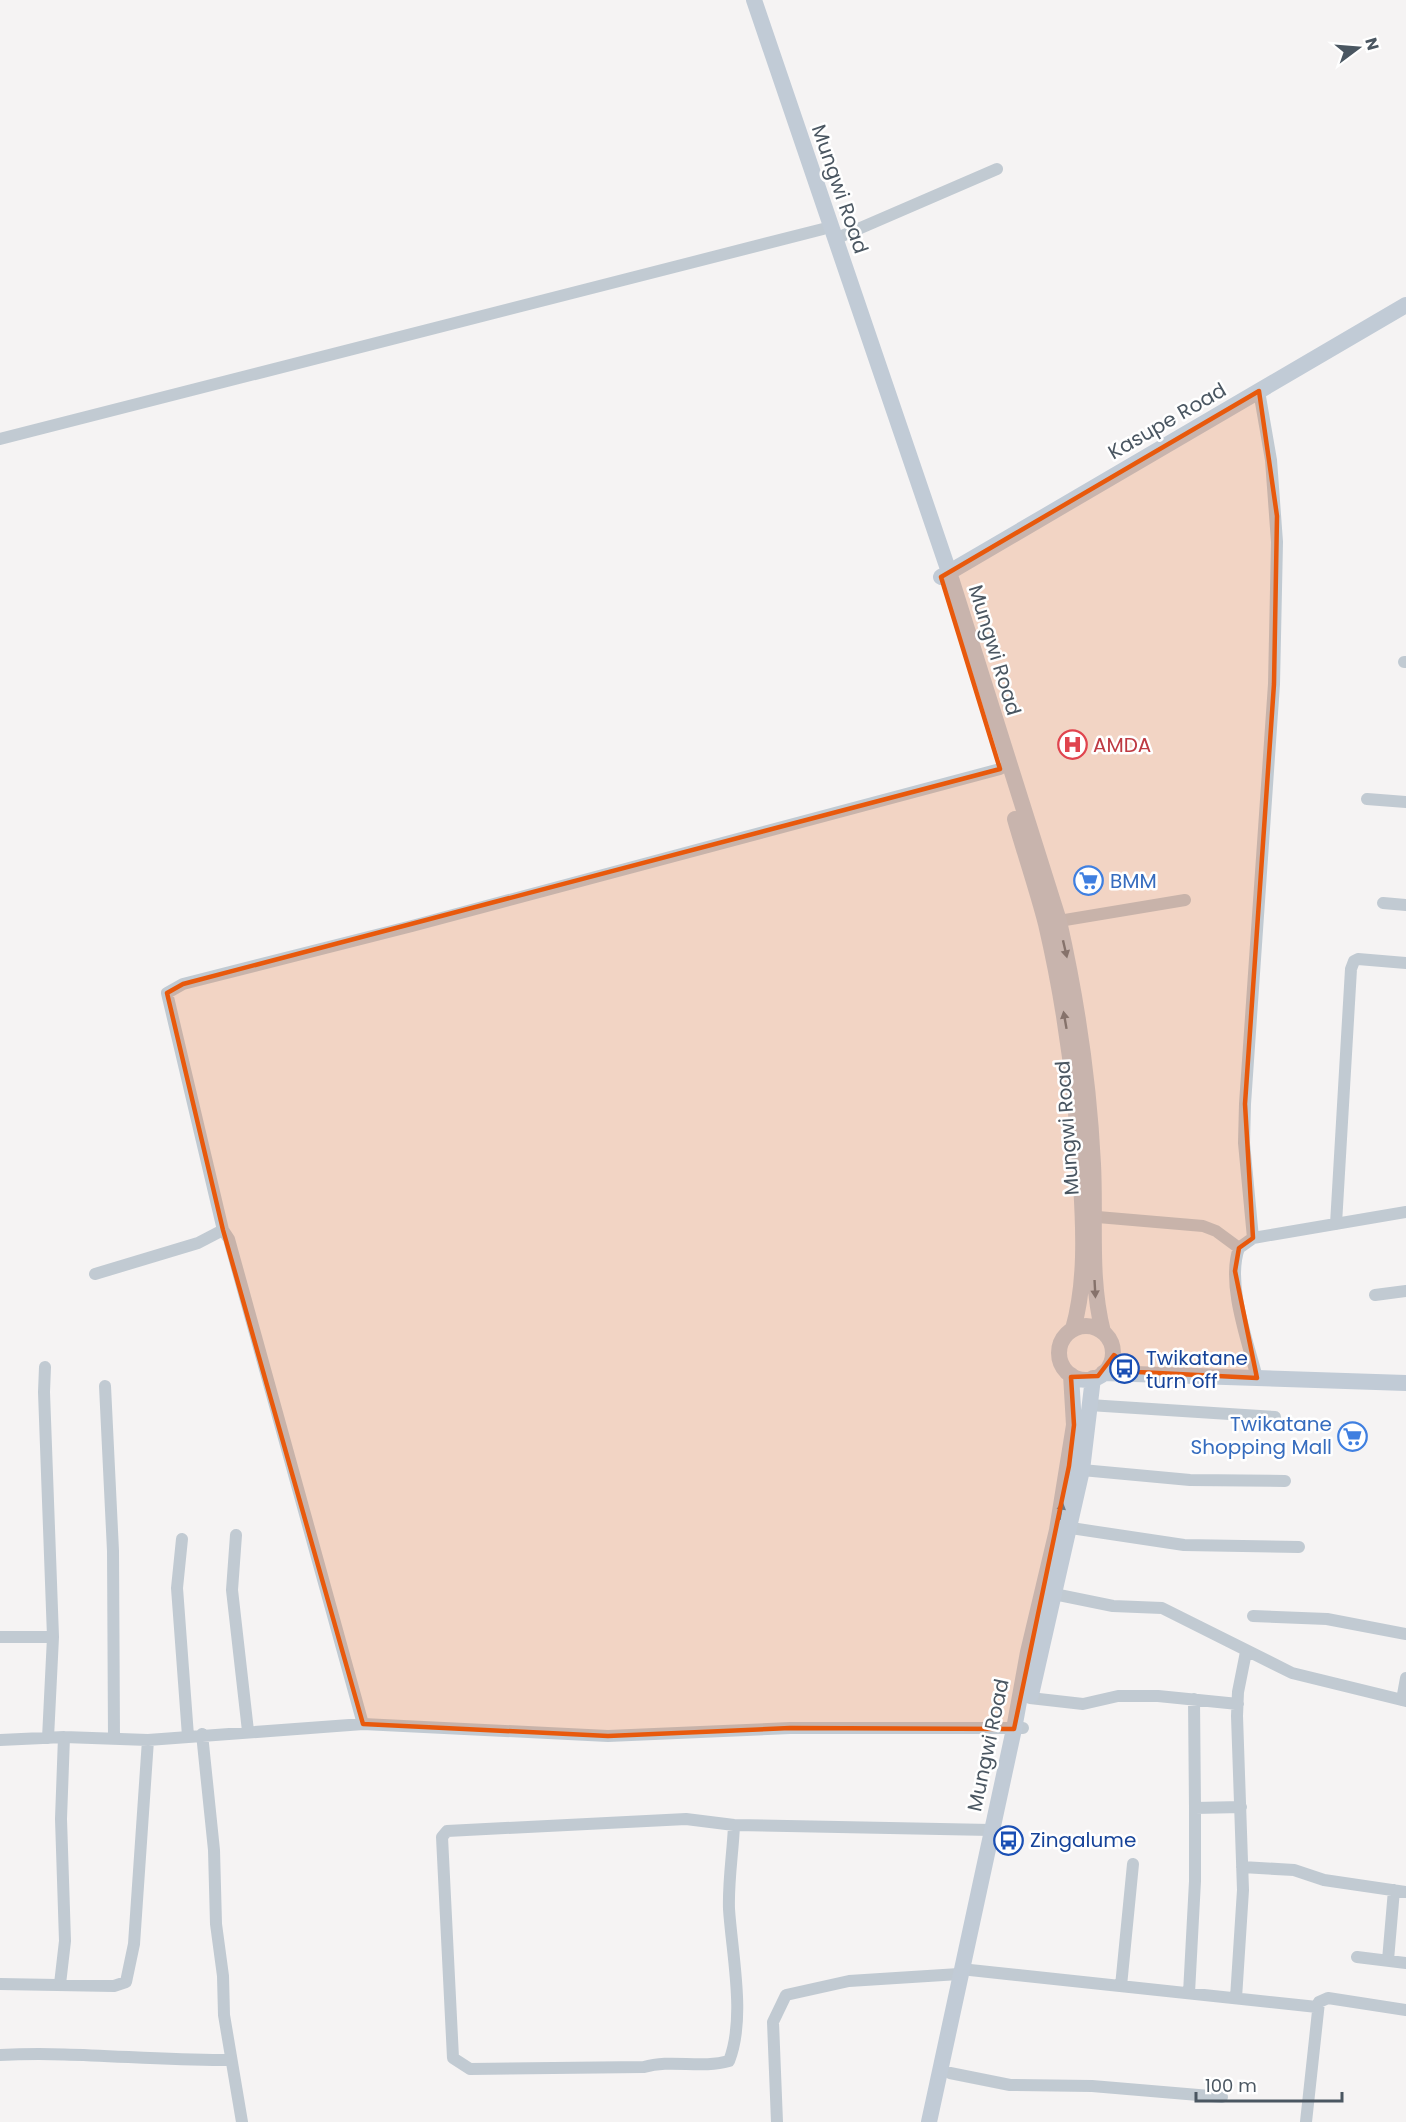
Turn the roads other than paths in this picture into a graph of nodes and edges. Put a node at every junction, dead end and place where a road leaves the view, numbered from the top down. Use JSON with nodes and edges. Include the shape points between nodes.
{"nodes":[{"id":1,"x":746,"y":0,"type":"edge"},
{"id":2,"x":754,"y":0,"type":"edge"},
{"id":3,"x":997,"y":169,"type":"dead end"},
{"id":4,"x":829,"y":234,"type":"junction"},
{"id":5,"x":1406,"y":305,"type":"edge"},
{"id":6,"x":1259,"y":391,"type":"junction"},
{"id":7,"x":0,"y":439,"type":"edge"},
{"id":8,"x":945,"y":575,"type":"junction"},
{"id":9,"x":1000,"y":770,"type":"junction"},
{"id":10,"x":1367,"y":799,"type":"dead end"},
{"id":11,"x":1406,"y":802,"type":"edge"},
{"id":12,"x":1185,"y":900,"type":"dead end"},
{"id":13,"x":1383,"y":903,"type":"dead end"},
{"id":14,"x":1406,"y":905,"type":"edge"},
{"id":15,"x":1059,"y":921,"type":"junction"},
{"id":16,"x":1406,"y":963,"type":"edge"},
{"id":17,"x":1406,"y":1212,"type":"edge"},
{"id":18,"x":1089,"y":1216,"type":"junction"},
{"id":19,"x":1336,"y":1224,"type":"junction"},
{"id":20,"x":223,"y":1230,"type":"junction"},
{"id":21,"x":1253,"y":1238,"type":"junction"},
{"id":22,"x":1239,"y":1248,"type":"junction"},
{"id":23,"x":95,"y":1274,"type":"dead end"},
{"id":24,"x":1406,"y":1291,"type":"edge"},
{"id":25,"x":1375,"y":1295,"type":"dead end"},
{"id":26,"x":1073,"y":1329,"type":"junction"},
{"id":27,"x":1103,"y":1332,"type":"junction"},
{"id":28,"x":1113,"y":1354,"type":"junction"},
{"id":29,"x":45,"y":1367,"type":"dead end"},
{"id":30,"x":1138,"y":1372,"type":"junction"},
{"id":31,"x":1071,"y":1375,"type":"junction"},
{"id":32,"x":1098,"y":1376,"type":"junction"},
{"id":33,"x":1257,"y":1378,"type":"junction"},
{"id":34,"x":1406,"y":1383,"type":"edge"},
{"id":35,"x":105,"y":1386,"type":"dead end"},
{"id":36,"x":1089,"y":1405,"type":"junction"},
{"id":37,"x":1275,"y":1417,"type":"dead end"},
{"id":38,"x":1082,"y":1470,"type":"junction"},
{"id":39,"x":1285,"y":1482,"type":"dead end"},
{"id":40,"x":1071,"y":1528,"type":"junction"},
{"id":41,"x":236,"y":1535,"type":"dead end"},
{"id":42,"x":182,"y":1539,"type":"dead end"},
{"id":43,"x":1299,"y":1547,"type":"dead end"},
{"id":44,"x":1054,"y":1594,"type":"junction"},
{"id":45,"x":1253,"y":1616,"type":"dead end"},
{"id":46,"x":1406,"y":1634,"type":"edge"},
{"id":47,"x":0,"y":1637,"type":"edge"},
{"id":48,"x":53,"y":1637,"type":"junction"},
{"id":49,"x":1246,"y":1652,"type":"junction"},
{"id":50,"x":1406,"y":1678,"type":"edge"},
{"id":51,"x":1030,"y":1698,"type":"junction"},
{"id":52,"x":1194,"y":1699,"type":"junction"},
{"id":53,"x":1404,"y":1700,"type":"edge"},
{"id":54,"x":1238,"y":1704,"type":"junction"},
{"id":55,"x":363,"y":1724,"type":"junction"},
{"id":56,"x":1019,"y":1729,"type":"junction"},
{"id":57,"x":248,"y":1731,"type":"junction"},
{"id":58,"x":202,"y":1734,"type":"junction"},
{"id":59,"x":188,"y":1736,"type":"junction"},
{"id":60,"x":64,"y":1737,"type":"junction"},
{"id":61,"x":48,"y":1738,"type":"junction"},
{"id":62,"x":114,"y":1739,"type":"junction"},
{"id":63,"x":0,"y":1740,"type":"edge"},
{"id":64,"x":148,"y":1740,"type":"junction"},
{"id":65,"x":1241,"y":1807,"type":"junction"},
{"id":66,"x":1195,"y":1808,"type":"junction"},
{"id":67,"x":735,"y":1825,"type":"junction"},
{"id":68,"x":991,"y":1830,"type":"junction"},
{"id":69,"x":1133,"y":1864,"type":"dead end"},
{"id":70,"x":1242,"y":1867,"type":"junction"},
{"id":71,"x":1400,"y":1891,"type":"edge"},
{"id":72,"x":1357,"y":1957,"type":"dead end"},
{"id":73,"x":1388,"y":1960,"type":"junction"},
{"id":74,"x":1406,"y":1963,"type":"edge"},
{"id":75,"x":964,"y":1972,"type":"junction"},
{"id":76,"x":0,"y":1984,"type":"edge"},
{"id":77,"x":60,"y":1984,"type":"junction"},
{"id":78,"x":1121,"y":1986,"type":"junction"},
{"id":79,"x":1189,"y":1993,"type":"junction"},
{"id":80,"x":1236,"y":1998,"type":"junction"},
{"id":81,"x":1317,"y":2007,"type":"junction"},
{"id":82,"x":1406,"y":2010,"type":"edge"},
{"id":83,"x":0,"y":2055,"type":"edge"},
{"id":84,"x":230,"y":2060,"type":"junction"},
{"id":85,"x":950,"y":2073,"type":"junction"},
{"id":86,"x":1222,"y":2097,"type":"dead end"},
{"id":87,"x":242,"y":2122,"type":"edge"},
{"id":88,"x":777,"y":2122,"type":"edge"},
{"id":89,"x":929,"y":2122,"type":"edge"},
{"id":90,"x":939,"y":2122,"type":"edge"},
{"id":91,"x":1306,"y":2122,"type":"edge"}],
"edges":[{"from":1,"to":4,"type":"main road","name":"Mungwi Road"},
{"from":2,"to":4,"type":"main road","name":"Mungwi Road"},
{"from":3,"to":4,"type":"street"},
{"from":4,"to":7,"type":"street"},
{"from":4,"to":8,"type":"main road","name":"Mungwi Road"},
{"from":5,"to":6,"type":"main road","name":"Kasupe Road"},
{"from":6,"to":8,"type":"main road","name":"Kasupe Road"},
{"from":6,"to":21,"type":"street","via":[[1271,460],[1277,542],[1274,684],[1245,1104],[1246,1174]]},
{"from":8,"to":9,"type":"main road","name":"Mungwi Road"},
{"from":8,"to":15,"type":"main road","name":"Mungwi Road"},
{"from":18,"to":9,"type":"main road","name":"Mungwi Road","one_way":true,"via":[[1059,992],[1045,922]]},
{"from":9,"to":20,"type":"street","via":[[172,989],[166,993]]},
{"from":10,"to":11,"type":"street"},
{"from":12,"to":15,"type":"street"},
{"from":13,"to":14,"type":"street"},
{"from":15,"to":18,"type":"main road","name":"Mungwi Road","one_way":true,"via":[[1086,1073]]},
{"from":16,"to":19,"type":"street","via":[[1358,959],[1352,964]]},
{"from":17,"to":19,"type":"street"},
{"from":18,"to":22,"type":"street","via":[[1203,1226]]},
{"from":18,"to":26,"type":"main road","name":"Mungwi Road","via":[[1079,1310]]},
{"from":18,"to":27,"type":"main road","name":"Mungwi Road","one_way":true,"via":[[1094,1291]]},
{"from":19,"to":21,"type":"street"},
{"from":20,"to":23,"type":"street","via":[[198,1243]]},
{"from":20,"to":55,"type":"street","via":[[230,1239]]},
{"from":21,"to":22,"type":"street"},
{"from":22,"to":33,"type":"street","via":[[1235,1271],[1239,1307]]},
{"from":24,"to":25,"type":"street"},
{"from":26,"to":27,"type":"main road","via":[[1088,1326]]},
{"from":26,"to":31,"type":"main road","via":[[1061,1342],[1059,1351]]},
{"from":27,"to":28,"type":"main road"},
{"from":28,"to":30,"type":"main road"},
{"from":28,"to":32,"type":"main road"},
{"from":29,"to":48,"type":"street"},
{"from":30,"to":32,"type":"main road"},
{"from":30,"to":33,"type":"main road"},
{"from":31,"to":32,"type":"main road"},
{"from":56,"to":31,"type":"main road","name":"Mungwi Road","one_way":true,"via":[[1028,1652],[1069,1466],[1074,1425]]},
{"from":32,"to":36,"type":"main road","name":"Mungwi Road"},
{"from":33,"to":34,"type":"main road"},
{"from":35,"to":62,"type":"street","via":[[113,1551]]},
{"from":36,"to":37,"type":"street"},
{"from":36,"to":38,"type":"main road","name":"Mungwi Road"},
{"from":38,"to":39,"type":"street","via":[[1190,1480]]},
{"from":38,"to":40,"type":"main road","name":"Mungwi Road"},
{"from":40,"to":43,"type":"street","via":[[1184,1545]]},
{"from":40,"to":44,"type":"main road","name":"Mungwi Road"},
{"from":41,"to":57,"type":"street","via":[[232,1590]]},
{"from":42,"to":59,"type":"street","via":[[177,1588]]},
{"from":44,"to":49,"type":"street","via":[[1113,1606],[1162,1608]]},
{"from":44,"to":51,"type":"main road","name":"Mungwi Road"},
{"from":45,"to":46,"type":"street","via":[[1327,1619]]},
{"from":47,"to":48,"type":"street"},
{"from":48,"to":61,"type":"street"},
{"from":49,"to":53,"type":"street","via":[[1292,1673]]},
{"from":49,"to":54,"type":"street"},
{"from":50,"to":53,"type":"street"},
{"from":51,"to":52,"type":"street","via":[[1083,1704],[1118,1696]]},
{"from":51,"to":56,"type":"main road","name":"Mungwi Road"},
{"from":52,"to":54,"type":"street"},
{"from":52,"to":66,"type":"street"},
{"from":54,"to":65,"type":"street"},
{"from":55,"to":56,"type":"street","via":[[608,1736],[790,1728]]},
{"from":55,"to":57,"type":"street"},
{"from":56,"to":68,"type":"main road","name":"Mungwi Road"},
{"from":56,"to":75,"type":"main road","name":"Mungwi Road"},
{"from":57,"to":58,"type":"street"},
{"from":58,"to":59,"type":"street"},
{"from":58,"to":84,"type":"street"},
{"from":59,"to":64,"type":"street"},
{"from":60,"to":61,"type":"street"},
{"from":60,"to":62,"type":"street"},
{"from":60,"to":77,"type":"street","via":[[65,1941]]},
{"from":61,"to":63,"type":"street"},
{"from":62,"to":64,"type":"street"},
{"from":64,"to":77,"type":"street","via":[[128,1977],[122,1985],[114,1986]]},
{"from":65,"to":66,"type":"street"},
{"from":65,"to":70,"type":"street"},
{"from":66,"to":79,"type":"street"},
{"from":67,"to":67,"type":"street","via":[[729,1906],[735,2044],[729,2061],[712,2066],[470,2069],[453,2058],[442,1837],[447,1831],[686,1819]]},
{"from":67,"to":68,"type":"street"},
{"from":68,"to":75,"type":"main road","name":"Mungwi Road"},
{"from":69,"to":78,"type":"street"},
{"from":70,"to":71,"type":"street","via":[[1294,1870],[1324,1880]]},
{"from":70,"to":80,"type":"street"},
{"from":71,"to":73,"type":"street"},
{"from":72,"to":73,"type":"street"},
{"from":73,"to":74,"type":"street"},
{"from":75,"to":78,"type":"street"},
{"from":75,"to":85,"type":"main road","name":"Mungwi Road"},
{"from":75,"to":88,"type":"street","via":[[849,1981],[786,1995],[772,2022]]},
{"from":75,"to":89,"type":"main road","name":"Mungwi Road"},
{"from":76,"to":77,"type":"street"},
{"from":78,"to":79,"type":"street"},
{"from":79,"to":80,"type":"street"},
{"from":80,"to":81,"type":"street"},
{"from":81,"to":82,"type":"street","via":[[1328,1998]]},
{"from":81,"to":91,"type":"street"},
{"from":83,"to":84,"type":"street","via":[[56,2052]]},
{"from":84,"to":87,"type":"street"},
{"from":85,"to":86,"type":"street","via":[[1010,2085],[1092,2086]]},
{"from":85,"to":90,"type":"main road","name":"Mungwi Road"}]}
